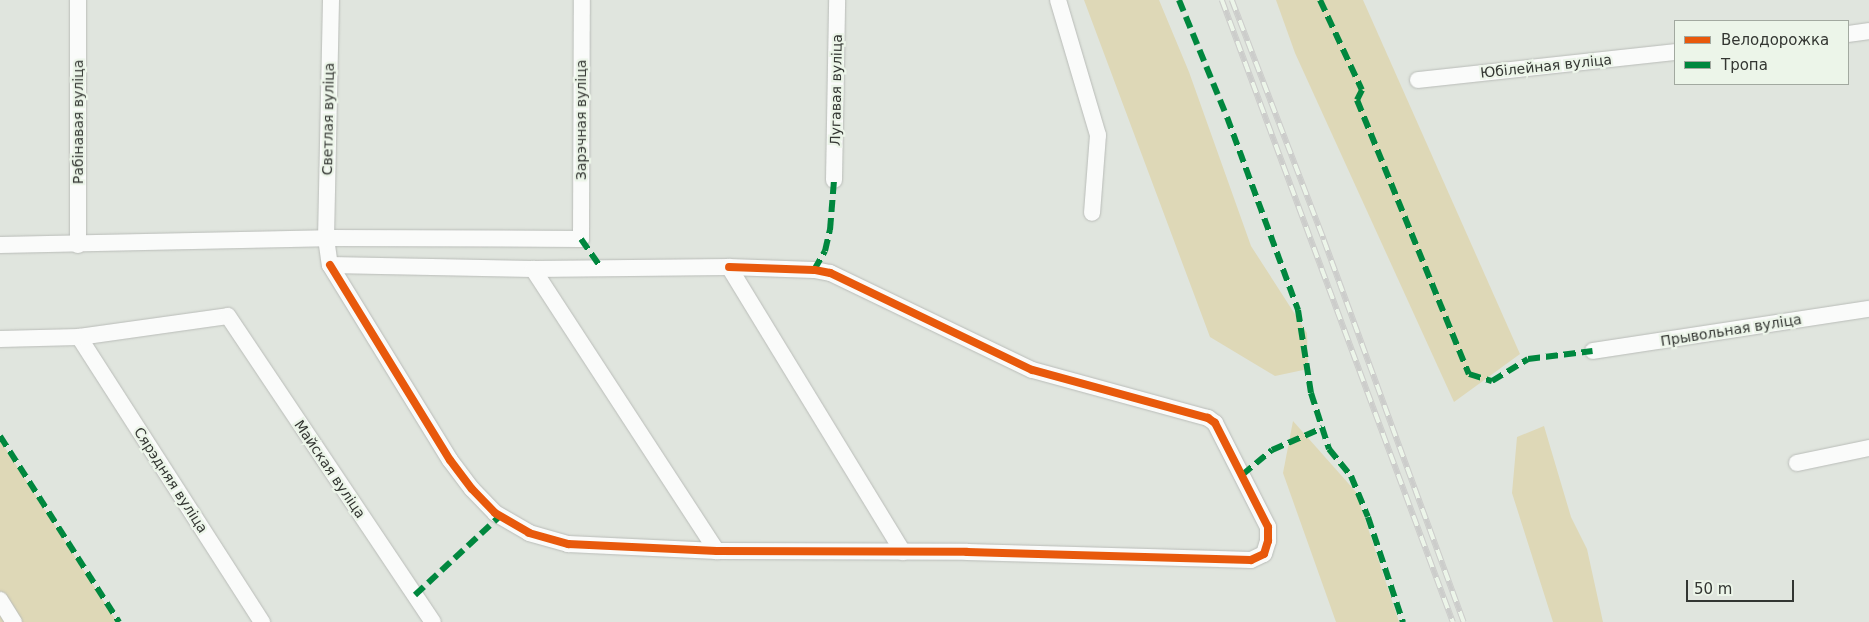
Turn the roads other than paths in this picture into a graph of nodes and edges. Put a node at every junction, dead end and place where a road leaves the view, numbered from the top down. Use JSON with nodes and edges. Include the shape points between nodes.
{"nodes":[{"id":1,"x":78,"y":0,"type":"edge"},
{"id":2,"x":330,"y":0,"type":"edge"},
{"id":3,"x":582,"y":0,"type":"edge"},
{"id":4,"x":838,"y":0,"type":"edge"},
{"id":5,"x":1058,"y":0,"type":"edge"},
{"id":6,"x":1869,"y":31,"type":"edge"},
{"id":7,"x":1849,"y":34,"type":"edge"},
{"id":8,"x":1674,"y":52,"type":"edge"},
{"id":9,"x":1418,"y":80,"type":"dead end"},
{"id":10,"x":834,"y":180,"type":"dead end"},
{"id":11,"x":1092,"y":213,"type":"dead end"},
{"id":12,"x":326,"y":238,"type":"junction"},
{"id":13,"x":78,"y":244,"type":"junction"},
{"id":14,"x":0,"y":245,"type":"edge"},
{"id":15,"x":330,"y":265,"type":"junction"},
{"id":16,"x":729,"y":267,"type":"junction"},
{"id":17,"x":533,"y":268,"type":"junction"},
{"id":18,"x":1869,"y":309,"type":"edge"},
{"id":19,"x":79,"y":337,"type":"junction"},
{"id":20,"x":0,"y":339,"type":"edge"},
{"id":21,"x":1593,"y":351,"type":"dead end"},
{"id":22,"x":1869,"y":448,"type":"edge"},
{"id":23,"x":1797,"y":463,"type":"dead end"},
{"id":24,"x":717,"y":551,"type":"junction"},
{"id":25,"x":903,"y":552,"type":"junction"},
{"id":26,"x":0,"y":600,"type":"edge"},
{"id":27,"x":14,"y":622,"type":"edge"},
{"id":28,"x":262,"y":622,"type":"edge"},
{"id":29,"x":433,"y":622,"type":"edge"}],
"edges":[{"from":1,"to":13,"type":"street","name":"Рабінавая вуліца"},
{"from":2,"to":12,"type":"street","name":"Светлая вуліца"},
{"from":3,"to":12,"type":"street","name":"Зарэчная вуліца","via":[[581,239]]},
{"from":4,"to":10,"type":"street","name":"Лугавая вуліца"},
{"from":5,"to":11,"type":"street","via":[[1098,135]]},
{"from":6,"to":7,"type":"street"},
{"from":8,"to":9,"type":"street","name":"Юбілейная вуліца"},
{"from":12,"to":13,"type":"street"},
{"from":12,"to":15,"type":"street","name":"Светлая вуліца"},
{"from":13,"to":14,"type":"street"},
{"from":15,"to":17,"type":"street"},
{"from":15,"to":24,"type":"street","via":[[450,460],[495,513],[530,533],[568,544]]},
{"from":16,"to":17,"type":"street"},
{"from":16,"to":25,"type":"street"},
{"from":16,"to":25,"type":"street","via":[[830,273],[1032,370],[1208,418],[1215,423],[1268,528],[1264,554],[1251,560]]},
{"from":17,"to":24,"type":"street"},
{"from":18,"to":21,"type":"street","name":"Прывольная вуліца"},
{"from":19,"to":20,"type":"street"},
{"from":19,"to":28,"type":"street","name":"Сярэдняя вуліца"},
{"from":19,"to":29,"type":"street","name":"Майская вуліца","via":[[228,316]]},
{"from":22,"to":23,"type":"street"},
{"from":24,"to":25,"type":"street"},
{"from":26,"to":27,"type":"street"}]}
